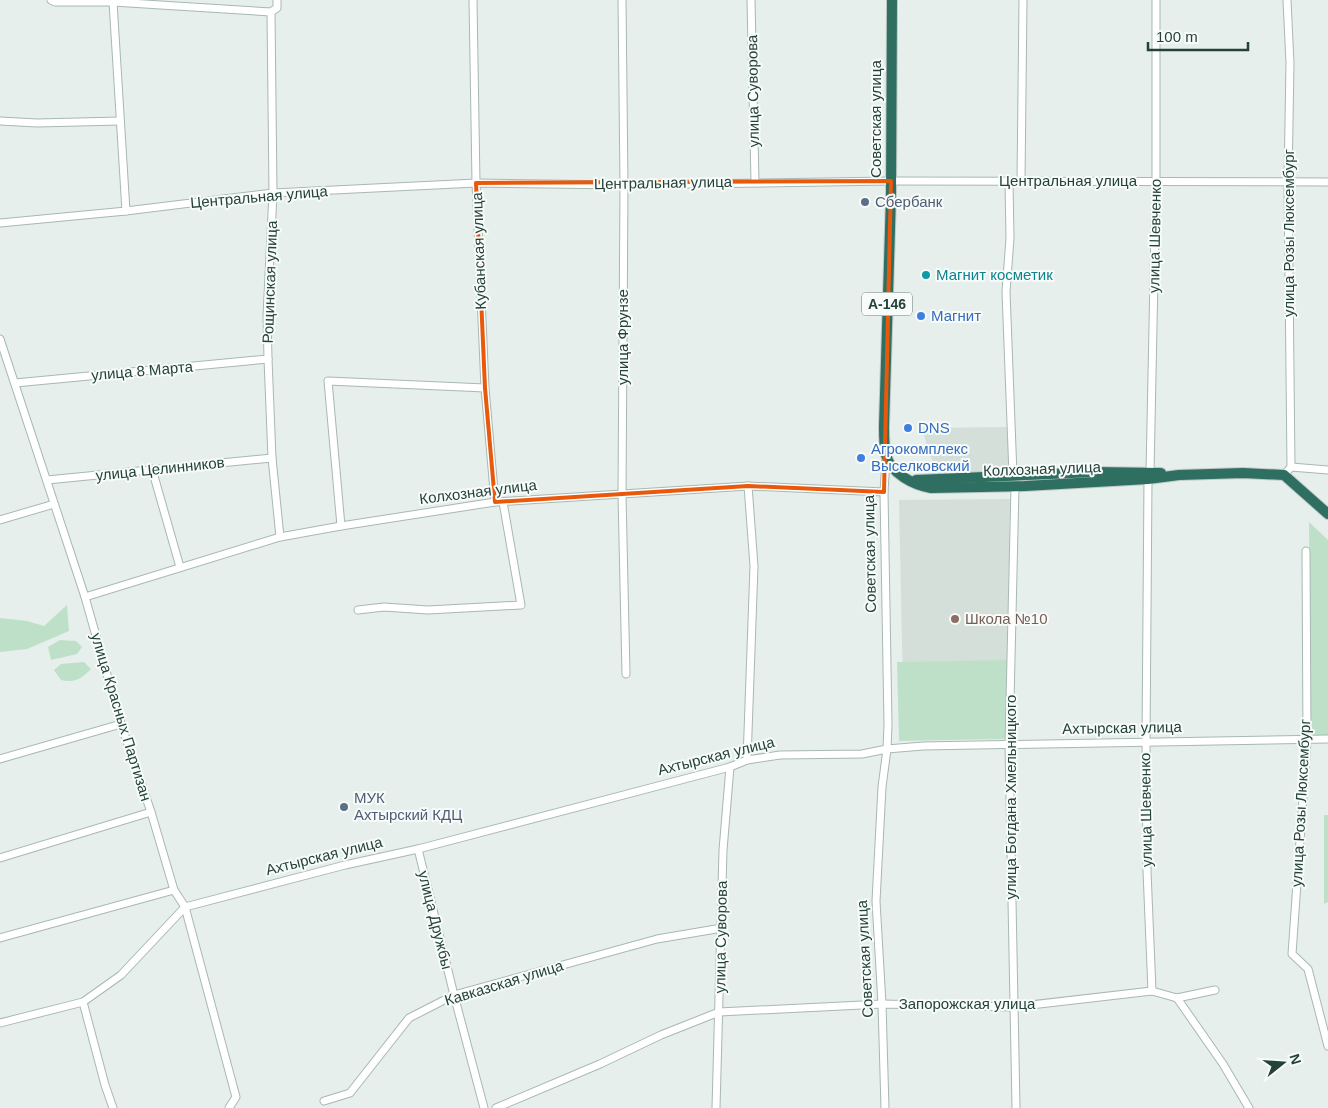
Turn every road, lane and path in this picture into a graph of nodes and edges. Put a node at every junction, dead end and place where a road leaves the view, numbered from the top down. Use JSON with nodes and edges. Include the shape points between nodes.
{"nodes":[{"id":1,"x":50,"y":0,"type":"edge"},
{"id":2,"x":277,"y":0,"type":"edge"},
{"id":3,"x":474,"y":0,"type":"edge"},
{"id":4,"x":622,"y":0,"type":"edge"},
{"id":5,"x":751,"y":0,"type":"edge"},
{"id":6,"x":892,"y":0,"type":"edge"},
{"id":7,"x":1023,"y":0,"type":"edge"},
{"id":8,"x":1156,"y":0,"type":"edge"},
{"id":9,"x":1287,"y":0,"type":"edge"},
{"id":10,"x":113,"y":2,"type":"junction"},
{"id":11,"x":271,"y":12,"type":"junction"},
{"id":12,"x":0,"y":121,"type":"edge"},
{"id":13,"x":120,"y":121,"type":"junction"},
{"id":14,"x":891,"y":181,"type":"junction"},
{"id":15,"x":1021,"y":181,"type":"junction"},
{"id":16,"x":1156,"y":181,"type":"junction"},
{"id":17,"x":1288,"y":181,"type":"junction"},
{"id":18,"x":755,"y":182,"type":"junction"},
{"id":19,"x":1009,"y":182,"type":"junction"},
{"id":20,"x":1328,"y":182,"type":"edge"},
{"id":21,"x":476,"y":183,"type":"junction"},
{"id":22,"x":624,"y":185,"type":"junction"},
{"id":23,"x":273,"y":193,"type":"junction"},
{"id":24,"x":126,"y":211,"type":"junction"},
{"id":25,"x":0,"y":223,"type":"edge"},
{"id":26,"x":0,"y":338,"type":"edge"},
{"id":27,"x":268,"y":359,"type":"junction"},
{"id":28,"x":15,"y":383,"type":"junction"},
{"id":29,"x":484,"y":388,"type":"junction"},
{"id":30,"x":886,"y":456,"type":"junction"},
{"id":31,"x":272,"y":458,"type":"junction"},
{"id":32,"x":152,"y":469,"type":"junction"},
{"id":33,"x":1328,"y":470,"type":"edge"},
{"id":34,"x":1288,"y":471,"type":"junction"},
{"id":35,"x":1013,"y":475,"type":"junction"},
{"id":36,"x":1149,"y":476,"type":"junction"},
{"id":37,"x":47,"y":480,"type":"junction"},
{"id":38,"x":907,"y":480,"type":"junction"},
{"id":39,"x":748,"y":486,"type":"junction"},
{"id":40,"x":1014,"y":486,"type":"junction"},
{"id":41,"x":884,"y":492,"type":"junction"},
{"id":42,"x":622,"y":495,"type":"junction"},
{"id":43,"x":495,"y":502,"type":"junction"},
{"id":44,"x":503,"y":502,"type":"junction"},
{"id":45,"x":54,"y":504,"type":"junction"},
{"id":46,"x":1328,"y":514,"type":"edge"},
{"id":47,"x":0,"y":520,"type":"edge"},
{"id":48,"x":341,"y":526,"type":"junction"},
{"id":49,"x":280,"y":537,"type":"junction"},
{"id":50,"x":1306,"y":551,"type":"dead end"},
{"id":51,"x":180,"y":567,"type":"junction"},
{"id":52,"x":85,"y":597,"type":"junction"},
{"id":53,"x":358,"y":610,"type":"dead end"},
{"id":54,"x":626,"y":674,"type":"dead end"},
{"id":55,"x":122,"y":724,"type":"junction"},
{"id":56,"x":1328,"y":739,"type":"edge"},
{"id":57,"x":1307,"y":740,"type":"junction"},
{"id":58,"x":1146,"y":742,"type":"junction"},
{"id":59,"x":1009,"y":745,"type":"junction"},
{"id":60,"x":887,"y":749,"type":"junction"},
{"id":61,"x":0,"y":760,"type":"edge"},
{"id":62,"x":747,"y":760,"type":"junction"},
{"id":63,"x":730,"y":766,"type":"junction"},
{"id":64,"x":151,"y":812,"type":"junction"},
{"id":65,"x":418,"y":849,"type":"junction"},
{"id":66,"x":0,"y":858,"type":"edge"},
{"id":67,"x":174,"y":890,"type":"junction"},
{"id":68,"x":186,"y":907,"type":"junction"},
{"id":69,"x":722,"y":928,"type":"junction"},
{"id":70,"x":0,"y":938,"type":"edge"},
{"id":71,"x":1215,"y":990,"type":"dead end"},
{"id":72,"x":1152,"y":991,"type":"junction"},
{"id":73,"x":454,"y":995,"type":"junction"},
{"id":74,"x":1177,"y":998,"type":"junction"},
{"id":75,"x":82,"y":1002,"type":"junction"},
{"id":76,"x":882,"y":1004,"type":"junction"},
{"id":77,"x":1013,"y":1007,"type":"junction"},
{"id":78,"x":719,"y":1012,"type":"junction"},
{"id":79,"x":0,"y":1023,"type":"edge"},
{"id":80,"x":1328,"y":1046,"type":"edge"},
{"id":81,"x":324,"y":1101,"type":"dead end"},
{"id":82,"x":113,"y":1108,"type":"edge"},
{"id":83,"x":229,"y":1108,"type":"edge"},
{"id":84,"x":484,"y":1108,"type":"edge"},
{"id":85,"x":496,"y":1108,"type":"edge"},
{"id":86,"x":716,"y":1108,"type":"edge"},
{"id":87,"x":885,"y":1108,"type":"edge"},
{"id":88,"x":1016,"y":1108,"type":"edge"},
{"id":89,"x":1249,"y":1108,"type":"edge"}],
"edges":[{"from":1,"to":10,"type":"street"},
{"from":2,"to":11,"type":"street","name":"Рощинская улица","via":[[277,8]]},
{"from":3,"to":21,"type":"street","name":"Кубанская улица"},
{"from":4,"to":22,"type":"street","name":"улица Фрунзе"},
{"from":5,"to":18,"type":"street","name":"улица Суворова"},
{"from":6,"to":14,"type":"highway","name":"Советская улица","number":"А-146"},
{"from":7,"to":15,"type":"street"},
{"from":8,"to":16,"type":"street","name":"улица Шевченко"},
{"from":9,"to":17,"type":"street","name":"улица Розы Люксембург","via":[[1290,63]]},
{"from":10,"to":11,"type":"street"},
{"from":10,"to":13,"type":"street"},
{"from":11,"to":23,"type":"street","name":"Рощинская улица"},
{"from":12,"to":13,"type":"street"},
{"from":13,"to":24,"type":"street"},
{"from":14,"to":18,"type":"street","name":"Центральная улица"},
{"from":14,"to":19,"type":"street","name":"Центральная улица"},
{"from":14,"to":30,"type":"highway","name":"Советская улица","number":"А-146","via":[[884,427]]},
{"from":15,"to":16,"type":"street","name":"Центральная улица"},
{"from":15,"to":19,"type":"street","name":"Центральная улица"},
{"from":16,"to":17,"type":"street","name":"Центральная улица"},
{"from":16,"to":36,"type":"street","name":"улица Шевченко"},
{"from":17,"to":20,"type":"street","name":"Центральная улица"},
{"from":17,"to":34,"type":"street","name":"улица Розы Люксембург"},
{"from":18,"to":22,"type":"street","name":"Центральная улица"},
{"from":19,"to":35,"type":"street","via":[[1010,238],[1006,292]]},
{"from":21,"to":22,"type":"street","name":"Центральная улица"},
{"from":21,"to":23,"type":"street","name":"Центральная улица"},
{"from":21,"to":29,"type":"street","name":"Кубанская улица"},
{"from":22,"to":42,"type":"street","name":"улица Фрунзе"},
{"from":23,"to":24,"type":"street","name":"Центральная улица"},
{"from":23,"to":27,"type":"street","name":"Рощинская улица"},
{"from":24,"to":25,"type":"street","name":"Центральная улица"},
{"from":26,"to":28,"type":"street","name":"улица Красных Партизан"},
{"from":27,"to":28,"type":"street","name":"улица 8 Марта"},
{"from":27,"to":31,"type":"street","name":"Рощинская улица"},
{"from":28,"to":37,"type":"street","name":"улица Красных Партизан"},
{"from":29,"to":43,"type":"street","name":"Кубанская улица"},
{"from":29,"to":48,"type":"street","via":[[328,381]]},
{"from":30,"to":38,"type":"highway","name":"Колхозная улица"},
{"from":30,"to":41,"type":"street","name":"Советская улица"},
{"from":31,"to":32,"type":"street","name":"улица Целинников"},
{"from":31,"to":49,"type":"street","name":"Рощинская улица"},
{"from":32,"to":37,"type":"street","name":"улица Целинников"},
{"from":32,"to":51,"type":"street"},
{"from":33,"to":34,"type":"street","name":"Колхозная улица"},
{"from":34,"to":36,"type":"highway","name":"Колхозная улица"},
{"from":34,"to":46,"type":"highway"},
{"from":35,"to":36,"type":"highway","name":"Колхозная улица"},
{"from":35,"to":38,"type":"highway","name":"Колхозная улица"},
{"from":36,"to":40,"type":"highway","name":"Колхозная улица"},
{"from":36,"to":58,"type":"street","name":"улица Шевченко"},
{"from":37,"to":45,"type":"street","name":"улица Красных Партизан"},
{"from":38,"to":40,"type":"highway","name":"Колхозная улица","via":[[931,488]]},
{"from":39,"to":41,"type":"street","name":"Колхозная улица"},
{"from":39,"to":42,"type":"street","name":"Колхозная улица"},
{"from":39,"to":62,"type":"street","via":[[754,566]]},
{"from":40,"to":59,"type":"street","name":"улица Богдана Хмельницкого"},
{"from":41,"to":60,"type":"street","name":"Советская улица"},
{"from":42,"to":44,"type":"street","name":"Колхозная улица"},
{"from":42,"to":54,"type":"street","name":"улица Фрунзе"},
{"from":43,"to":44,"type":"street","name":"Колхозная улица"},
{"from":43,"to":48,"type":"street","name":"Колхозная улица"},
{"from":44,"to":53,"type":"street","via":[[520,606]]},
{"from":45,"to":47,"type":"street"},
{"from":45,"to":52,"type":"street","name":"улица Красных Партизан"},
{"from":48,"to":49,"type":"street","name":"Колхозная улица"},
{"from":49,"to":51,"type":"street","name":"Колхозная улица"},
{"from":50,"to":57,"type":"street","name":"улица Розы Люксембург"},
{"from":51,"to":52,"type":"street","name":"Колхозная улица"},
{"from":52,"to":55,"type":"street","name":"улица Красных Партизан"},
{"from":55,"to":61,"type":"street"},
{"from":55,"to":64,"type":"street","name":"улица Красных Партизан"},
{"from":56,"to":57,"type":"street","name":"Ахтырская улица"},
{"from":57,"to":58,"type":"street","name":"Ахтырская улица"},
{"from":57,"to":80,"type":"street","name":"улица Розы Люксембург","via":[[1292,954],[1308,969]]},
{"from":58,"to":59,"type":"street","name":"Ахтырская улица"},
{"from":58,"to":72,"type":"street","name":"улица Шевченко"},
{"from":59,"to":60,"type":"street","name":"Ахтырская улица"},
{"from":59,"to":77,"type":"street","name":"улица Богдана Хмельницкого"},
{"from":60,"to":62,"type":"street","name":"Ахтырская улица","via":[[862,754],[780,755]]},
{"from":60,"to":76,"type":"street","name":"Советская улица","via":[[876,900]]},
{"from":62,"to":63,"type":"street","name":"Ахтырская улица"},
{"from":63,"to":65,"type":"street","name":"Ахтырская улица"},
{"from":63,"to":69,"type":"street","name":"улица Суворова"},
{"from":64,"to":66,"type":"street"},
{"from":64,"to":67,"type":"street","name":"улица Красных Партизан"},
{"from":65,"to":68,"type":"street","name":"Ахтырская улица"},
{"from":65,"to":73,"type":"street","name":"улица Дружбы"},
{"from":67,"to":68,"type":"street","name":"улица Красных Партизан"},
{"from":67,"to":70,"type":"street"},
{"from":68,"to":75,"type":"street","via":[[120,975]]},
{"from":68,"to":83,"type":"street","name":"улица Красных Партизан","via":[[236,1097]]},
{"from":69,"to":73,"type":"street","name":"Кавказская улица","via":[[657,939]]},
{"from":69,"to":78,"type":"street","name":"улица Суворова"},
{"from":71,"to":74,"type":"street","name":"Запорожская улица"},
{"from":72,"to":74,"type":"street","name":"Запорожская улица"},
{"from":72,"to":77,"type":"street","name":"Запорожская улица"},
{"from":73,"to":81,"type":"street","name":"Кавказская улица","via":[[409,1018],[350,1093]]},
{"from":73,"to":84,"type":"street","name":"улица Дружбы"},
{"from":74,"to":89,"type":"street"},
{"from":75,"to":79,"type":"street"},
{"from":75,"to":82,"type":"street"},
{"from":76,"to":77,"type":"street","name":"Запорожская улица"},
{"from":76,"to":78,"type":"street","name":"Запорожская улица"},
{"from":76,"to":87,"type":"street","name":"Советская улица"},
{"from":77,"to":88,"type":"street","name":"улица Богдана Хмельницкого"},
{"from":78,"to":85,"type":"street","name":"Запорожская улица"},
{"from":78,"to":86,"type":"street","name":"улица Суворова"}]}
